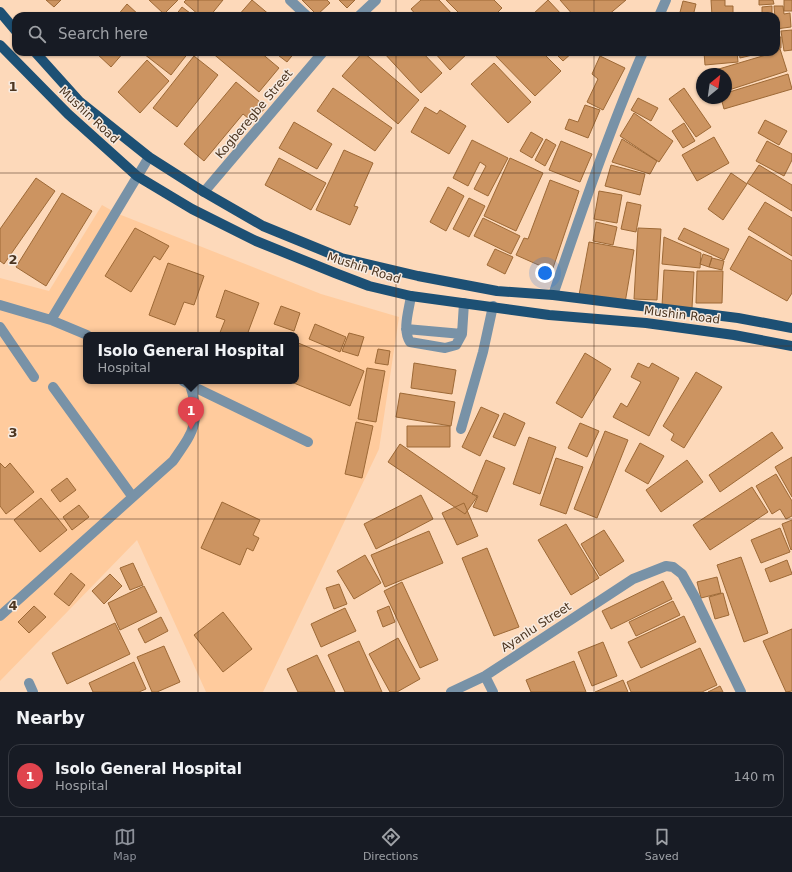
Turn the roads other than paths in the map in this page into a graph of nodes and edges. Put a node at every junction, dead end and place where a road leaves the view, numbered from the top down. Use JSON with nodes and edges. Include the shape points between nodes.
{"nodes":[{"id":1,"x":290,"y":0,"type":"edge"},
{"id":2,"x":376,"y":0,"type":"edge"},
{"id":3,"x":666,"y":0,"type":"edge"},
{"id":4,"x":0,"y":12,"type":"edge"},
{"id":5,"x":303,"y":12,"type":"edge"},
{"id":6,"x":363,"y":12,"type":"edge"},
{"id":7,"x":661,"y":12,"type":"edge"},
{"id":8,"x":12,"y":26,"type":"edge"},
{"id":9,"x":0,"y":45,"type":"edge"},
{"id":10,"x":38,"y":56,"type":"edge"},
{"id":11,"x":320,"y":56,"type":"edge"},
{"id":12,"x":641,"y":56,"type":"edge"},
{"id":13,"x":149,"y":157,"type":"junction"},
{"id":14,"x":137,"y":176,"type":"junction"},
{"id":15,"x":204,"y":192,"type":"junction"},
{"id":16,"x":553,"y":295,"type":"junction"},
{"id":17,"x":411,"y":296,"type":"junction"},
{"id":18,"x":464,"y":303,"type":"junction"},
{"id":19,"x":0,"y":305,"type":"edge"},
{"id":20,"x":493,"y":306,"type":"junction"},
{"id":21,"x":51,"y":320,"type":"junction"},
{"id":22,"x":0,"y":327,"type":"edge"},
{"id":23,"x":792,"y":328,"type":"edge"},
{"id":24,"x":406,"y":329,"type":"junction"},
{"id":25,"x":83,"y":333,"type":"edge"},
{"id":26,"x":462,"y":334,"type":"junction"},
{"id":27,"x":792,"y":346,"type":"edge"},
{"id":28,"x":34,"y":377,"type":"dead end"},
{"id":29,"x":186,"y":384,"type":"edge"},
{"id":30,"x":188,"y":384,"type":"edge"},
{"id":31,"x":53,"y":387,"type":"dead end"},
{"id":32,"x":460,"y":429,"type":"dead end"},
{"id":33,"x":308,"y":442,"type":"dead end"},
{"id":34,"x":132,"y":496,"type":"junction"},
{"id":35,"x":0,"y":616,"type":"edge"},
{"id":36,"x":485,"y":676,"type":"junction"},
{"id":37,"x":451,"y":692,"type":"edge"},
{"id":38,"x":493,"y":692,"type":"edge"},
{"id":39,"x":741,"y":692,"type":"edge"}],
"edges":[{"from":1,"to":5,"type":"street"},
{"from":2,"to":6,"type":"street"},
{"from":3,"to":7,"type":"street"},
{"from":4,"to":8,"type":"main road"},
{"from":9,"to":14,"type":"main road","name":"Mushin Road","via":[[68,114]]},
{"from":10,"to":13,"type":"main road","name":"Mushin Road","via":[[80,102]]},
{"from":11,"to":15,"type":"street","name":"Kogberegbe Street"},
{"from":12,"to":16,"type":"street","via":[[585,202]]},
{"from":13,"to":14,"type":"street"},
{"from":13,"to":15,"type":"main road","name":"Mushin Road"},
{"from":14,"to":17,"type":"main road","name":"Mushin Road","via":[[192,209],[256,241],[369,286]]},
{"from":14,"to":21,"type":"street"},
{"from":15,"to":16,"type":"main road","name":"Mushin Road","via":[[263,226],[341,258],[467,286]]},
{"from":16,"to":23,"type":"main road","name":"Mushin Road","via":[[738,318]]},
{"from":17,"to":18,"type":"main road","name":"Mushin Road"},
{"from":17,"to":24,"type":"street"},
{"from":18,"to":20,"type":"main road","name":"Mushin Road"},
{"from":18,"to":26,"type":"street"},
{"from":19,"to":21,"type":"street"},
{"from":20,"to":27,"type":"main road","name":"Mushin Road","via":[[549,315],[646,323]]},
{"from":20,"to":32,"type":"street","via":[[483,352]]},
{"from":21,"to":25,"type":"street"},
{"from":22,"to":28,"type":"street"},
{"from":24,"to":26,"type":"street"},
{"from":24,"to":26,"type":"street","via":[[410,342],[445,348],[456,345]]},
{"from":29,"to":34,"type":"street","via":[[196,406],[192,434],[173,461]]},
{"from":30,"to":33,"type":"street"},
{"from":31,"to":34,"type":"street"},
{"from":34,"to":35,"type":"street"},
{"from":36,"to":37,"type":"street","name":"Ayanlu Street"},
{"from":36,"to":38,"type":"street"},
{"from":36,"to":39,"type":"street","name":"Ayanlu Street","via":[[633,579],[666,566],[673,567],[682,574]]}]}
